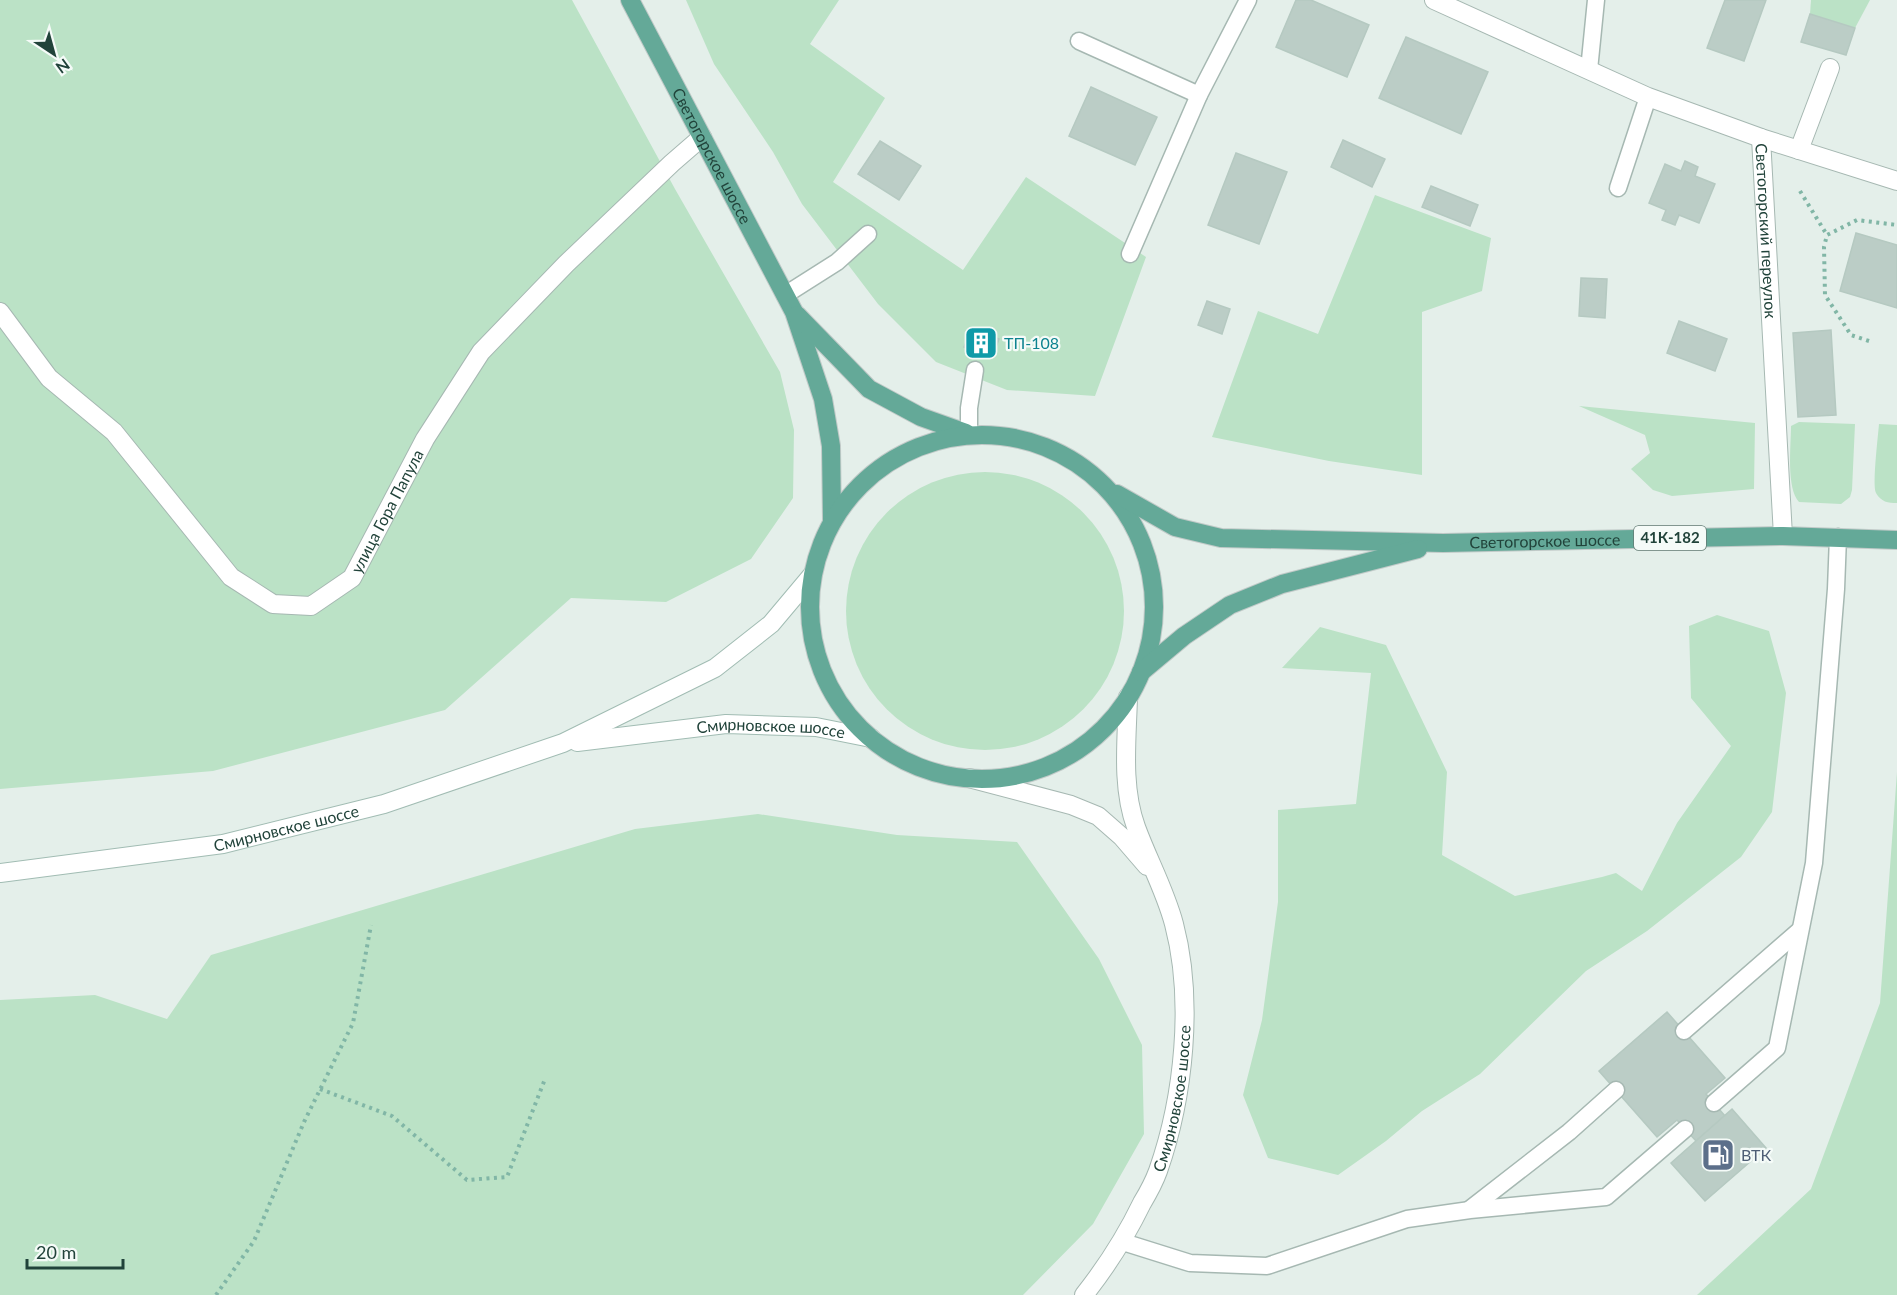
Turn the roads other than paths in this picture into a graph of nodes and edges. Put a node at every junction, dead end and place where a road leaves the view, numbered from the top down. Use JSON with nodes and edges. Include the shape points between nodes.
{"nodes":[{"id":1,"x":630,"y":0,"type":"edge"},
{"id":2,"x":1248,"y":0,"type":"edge"},
{"id":3,"x":1434,"y":0,"type":"edge"},
{"id":4,"x":1596,"y":0,"type":"edge"},
{"id":5,"x":1079,"y":41,"type":"dead end"},
{"id":6,"x":1830,"y":68,"type":"dead end"},
{"id":7,"x":1589,"y":70,"type":"junction"},
{"id":8,"x":1199,"y":95,"type":"junction"},
{"id":9,"x":1648,"y":97,"type":"junction"},
{"id":10,"x":702,"y":137,"type":"junction"},
{"id":11,"x":1761,"y":138,"type":"junction"},
{"id":12,"x":1799,"y":150,"type":"junction"},
{"id":13,"x":1897,"y":181,"type":"edge"},
{"id":14,"x":1618,"y":188,"type":"dead end"},
{"id":15,"x":868,"y":234,"type":"dead end"},
{"id":16,"x":1130,"y":254,"type":"dead end"},
{"id":17,"x":785,"y":295,"type":"junction"},
{"id":18,"x":0,"y":312,"type":"edge"},
{"id":19,"x":794,"y":312,"type":"junction"},
{"id":20,"x":975,"y":370,"type":"dead end"},
{"id":21,"x":969,"y":435,"type":"junction"},
{"id":22,"x":1108,"y":490,"type":"junction"},
{"id":23,"x":832,"y":522,"type":"junction"},
{"id":24,"x":1783,"y":536,"type":"junction"},
{"id":25,"x":1838,"y":537,"type":"junction"},
{"id":26,"x":1897,"y":540,"type":"edge"},
{"id":27,"x":1443,"y":543,"type":"junction"},
{"id":28,"x":813,"y":574,"type":"junction"},
{"id":29,"x":1140,"y":673,"type":"junction"},
{"id":30,"x":1128,"y":697,"type":"junction"},
{"id":31,"x":871,"y":738,"type":"junction"},
{"id":32,"x":563,"y":743,"type":"junction"},
{"id":33,"x":969,"y":778,"type":"junction"},
{"id":34,"x":0,"y":873,"type":"edge"},
{"id":35,"x":1161,"y":883,"type":"junction"},
{"id":36,"x":1800,"y":930,"type":"junction"},
{"id":37,"x":1684,"y":1031,"type":"dead end"},
{"id":38,"x":1616,"y":1090,"type":"dead end"},
{"id":39,"x":1714,"y":1103,"type":"dead end"},
{"id":40,"x":1685,"y":1129,"type":"dead end"},
{"id":41,"x":1470,"y":1210,"type":"junction"},
{"id":42,"x":1123,"y":1242,"type":"junction"},
{"id":43,"x":1084,"y":1295,"type":"edge"}],
"edges":[{"from":1,"to":10,"type":"main road","name":"Светогорское шоссе"},
{"from":2,"to":8,"type":"lane"},
{"from":3,"to":7,"type":"street","name":"Светогорский переулок"},
{"from":4,"to":7,"type":"lane"},
{"from":5,"to":8,"type":"lane"},
{"from":6,"to":12,"type":"street"},
{"from":7,"to":9,"type":"street","name":"Светогорский переулок"},
{"from":8,"to":16,"type":"lane"},
{"from":9,"to":11,"type":"street","name":"Светогорский переулок"},
{"from":9,"to":14,"type":"lane"},
{"from":10,"to":17,"type":"main road","name":"Светогорское шоссе"},
{"from":10,"to":18,"type":"street","name":"улица Гора Папула","via":[[566,264],[480,352],[424,439],[352,578],[311,606],[273,604],[231,577],[114,432],[49,378]]},
{"from":11,"to":12,"type":"street"},
{"from":11,"to":24,"type":"street","name":"Светогорский переулок"},
{"from":12,"to":13,"type":"street"},
{"from":15,"to":17,"type":"lane","via":[[837,262]]},
{"from":17,"to":19,"type":"main road","name":"Светогорское шоссе"},
{"from":19,"to":21,"type":"main road","name":"Светогорское шоссе","via":[[869,389],[921,417]]},
{"from":19,"to":23,"type":"main road","name":"Светогорское шоссе","via":[[823,399],[831,446]]},
{"from":20,"to":21,"type":"lane"},
{"from":21,"to":22,"type":"main road","via":[[1033,442],[1069,459]]},
{"from":21,"to":23,"type":"main road","via":[[940,439],[889,462],[867,479]]},
{"from":22,"to":27,"type":"main road","name":"Светогорское шоссе","number":"41К-182","via":[[1175,526],[1221,538]]},
{"from":22,"to":29,"type":"main road","via":[[1127,513],[1150,568],[1153,621]]},
{"from":23,"to":28,"type":"main road"},
{"from":24,"to":25,"type":"main road","name":"Светогорское шоссе","number":"41К-182"},
{"from":24,"to":27,"type":"main road","name":"Светогорское шоссе","number":"41К-182"},
{"from":25,"to":26,"type":"main road","name":"Светогорское шоссе","number":"41К-182"},
{"from":25,"to":36,"type":"lane","via":[[1814,863]]},
{"from":27,"to":29,"type":"main road","name":"Светогорское шоссе","number":"41К-182","via":[[1282,584],[1230,605]]},
{"from":28,"to":31,"type":"main road","via":[[811,624],[820,664],[838,700]]},
{"from":28,"to":32,"type":"street","name":"Смирновское шоссе","via":[[771,624],[715,668]]},
{"from":29,"to":30,"type":"main road"},
{"from":30,"to":33,"type":"main road","via":[[1094,737],[1072,753],[1022,774]]},
{"from":30,"to":35,"type":"street","name":"Смирновское шоссе","via":[[1127,780],[1136,826]]},
{"from":31,"to":32,"type":"street","name":"Смирновское шоссе","via":[[816,727],[726,724]]},
{"from":31,"to":33,"type":"main road","via":[[917,766]]},
{"from":32,"to":34,"type":"street","name":"Смирновское шоссе","via":[[384,804],[223,844]]},
{"from":33,"to":35,"type":"street","name":"Смирновское шоссе","via":[[1098,816],[1122,837]]},
{"from":35,"to":42,"type":"street","name":"Смирновское шоссе","via":[[1175,926],[1182,974],[1184,1028],[1177,1102],[1158,1172]]},
{"from":36,"to":37,"type":"lane"},
{"from":36,"to":39,"type":"lane","via":[[1777,1048]]},
{"from":38,"to":41,"type":"lane"},
{"from":40,"to":41,"type":"lane","via":[[1606,1197]]},
{"from":41,"to":42,"type":"lane","via":[[1407,1219],[1267,1266],[1190,1263]]},
{"from":42,"to":43,"type":"street","name":"Смирновское шоссе"}]}
